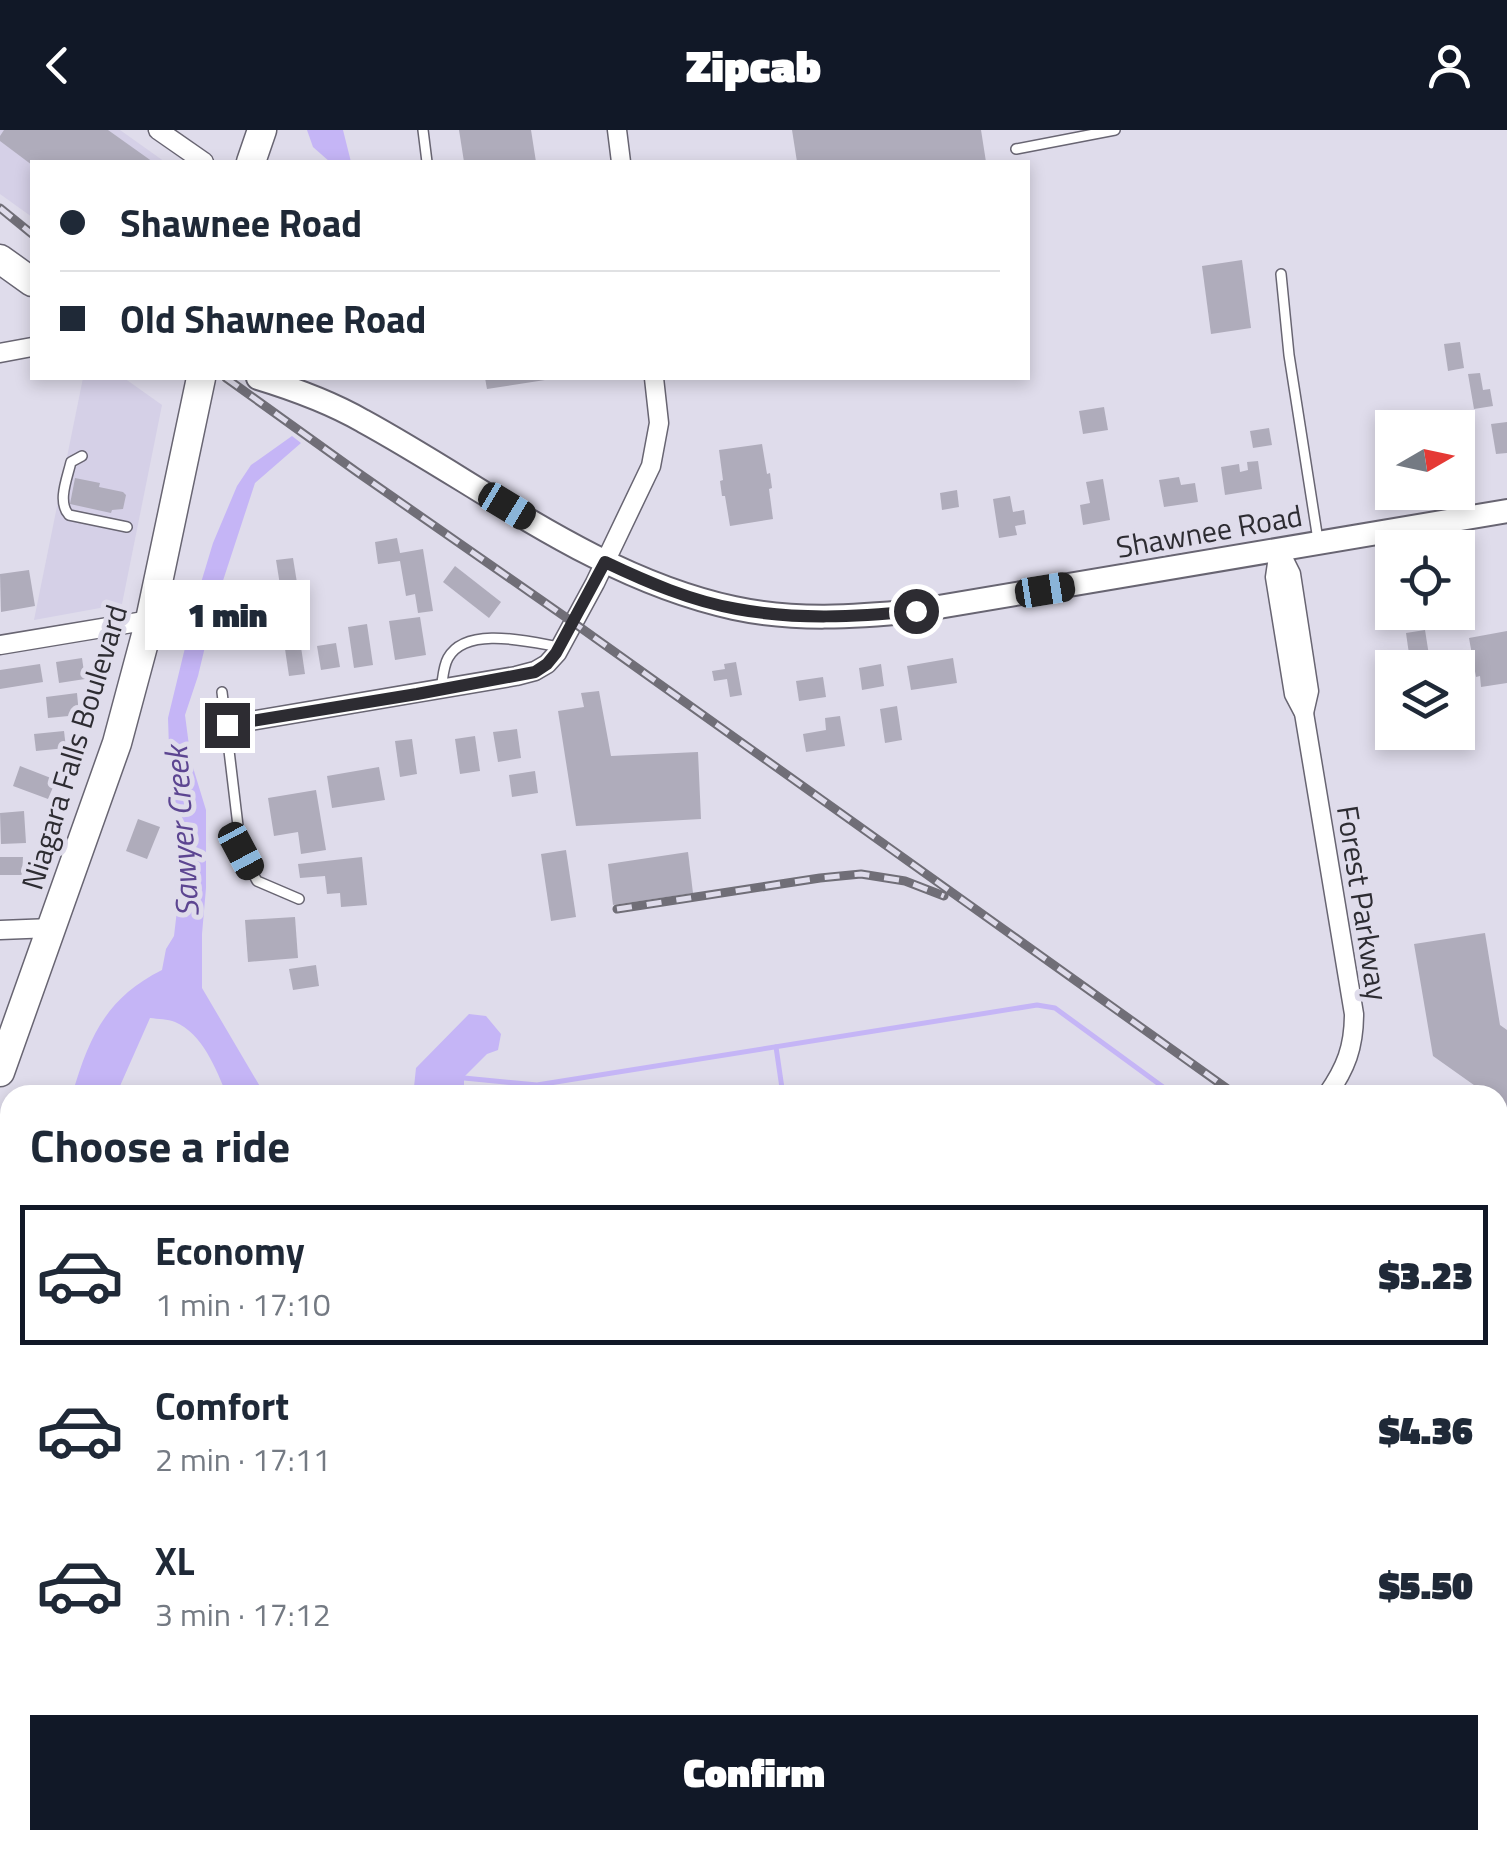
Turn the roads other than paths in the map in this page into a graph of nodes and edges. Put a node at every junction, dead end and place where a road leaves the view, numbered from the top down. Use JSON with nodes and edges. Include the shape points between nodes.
{"nodes":[{"id":1,"x":158,"y":130,"type":"edge"},
{"id":2,"x":262,"y":130,"type":"edge"},
{"id":3,"x":422,"y":130,"type":"edge"},
{"id":4,"x":617,"y":130,"type":"edge"},
{"id":5,"x":1115,"y":130,"type":"edge"},
{"id":6,"x":1016,"y":149,"type":"dead end"},
{"id":7,"x":201,"y":160,"type":"edge"},
{"id":8,"x":253,"y":160,"type":"edge"},
{"id":9,"x":428,"y":160,"type":"edge"},
{"id":10,"x":621,"y":160,"type":"edge"},
{"id":11,"x":0,"y":259,"type":"edge"},
{"id":12,"x":1281,"y":274,"type":"dead end"},
{"id":13,"x":30,"y":281,"type":"edge"},
{"id":14,"x":30,"y":347,"type":"edge"},
{"id":15,"x":0,"y":353,"type":"edge"},
{"id":16,"x":201,"y":380,"type":"edge"},
{"id":17,"x":264,"y":380,"type":"edge"},
{"id":18,"x":654,"y":380,"type":"edge"},
{"id":19,"x":82,"y":456,"type":"dead end"},
{"id":20,"x":1507,"y":511,"type":"edge"},
{"id":21,"x":127,"y":527,"type":"dead end"},
{"id":22,"x":1318,"y":543,"type":"junction"},
{"id":23,"x":1278,"y":550,"type":"junction"},
{"id":24,"x":605,"y":562,"type":"junction"},
{"id":25,"x":150,"y":620,"type":"junction"},
{"id":26,"x":0,"y":645,"type":"edge"},
{"id":27,"x":560,"y":647,"type":"junction"},
{"id":28,"x":441,"y":689,"type":"junction"},
{"id":29,"x":222,"y":692,"type":"dead end"},
{"id":30,"x":227,"y":725,"type":"junction"},
{"id":31,"x":300,"y":899,"type":"dead end"},
{"id":32,"x":52,"y":928,"type":"junction"},
{"id":33,"x":0,"y":930,"type":"edge"},
{"id":34,"x":0,"y":1072,"type":"edge"},
{"id":35,"x":1333,"y":1085,"type":"edge"}],
"edges":[{"from":1,"to":7,"type":"street"},
{"from":2,"to":8,"type":"main road"},
{"from":3,"to":9,"type":"lane"},
{"from":4,"to":10,"type":"street"},
{"from":5,"to":6,"type":"lane"},
{"from":11,"to":13,"type":"main road"},
{"from":12,"to":22,"type":"lane"},
{"from":14,"to":15,"type":"street"},
{"from":16,"to":25,"type":"main road","name":"Niagara Falls Boulevard"},
{"from":17,"to":24,"type":"main road","name":"Shawnee Road","via":[[361,419]]},
{"from":18,"to":24,"type":"street","via":[[659,424],[651,466]]},
{"from":19,"to":21,"type":"lane","via":[[71,462],[64,511]]},
{"from":20,"to":22,"type":"main road","name":"Shawnee Road"},
{"from":22,"to":23,"type":"main road","name":"Shawnee Road"},
{"from":23,"to":24,"type":"main road","name":"Shawnee Road","via":[[934,608],[818,617],[736,609]]},
{"from":23,"to":35,"type":"street","name":"Forest Parkway","via":[[1291,574],[1309,691],[1304,713],[1354,1014],[1353,1046]]},
{"from":24,"to":27,"type":"street"},
{"from":25,"to":26,"type":"street"},
{"from":25,"to":32,"type":"main road","name":"Niagara Falls Boulevard","via":[[117,743]]},
{"from":27,"to":28,"type":"street","via":[[535,672]]},
{"from":27,"to":28,"type":"lane","via":[[472,640],[455,647],[446,661]]},
{"from":28,"to":30,"type":"street"},
{"from":29,"to":30,"type":"lane"},
{"from":30,"to":31,"type":"lane","via":[[241,851],[256,880]]},
{"from":32,"to":33,"type":"street"},
{"from":32,"to":34,"type":"main road","name":"Niagara Falls Boulevard"}]}
